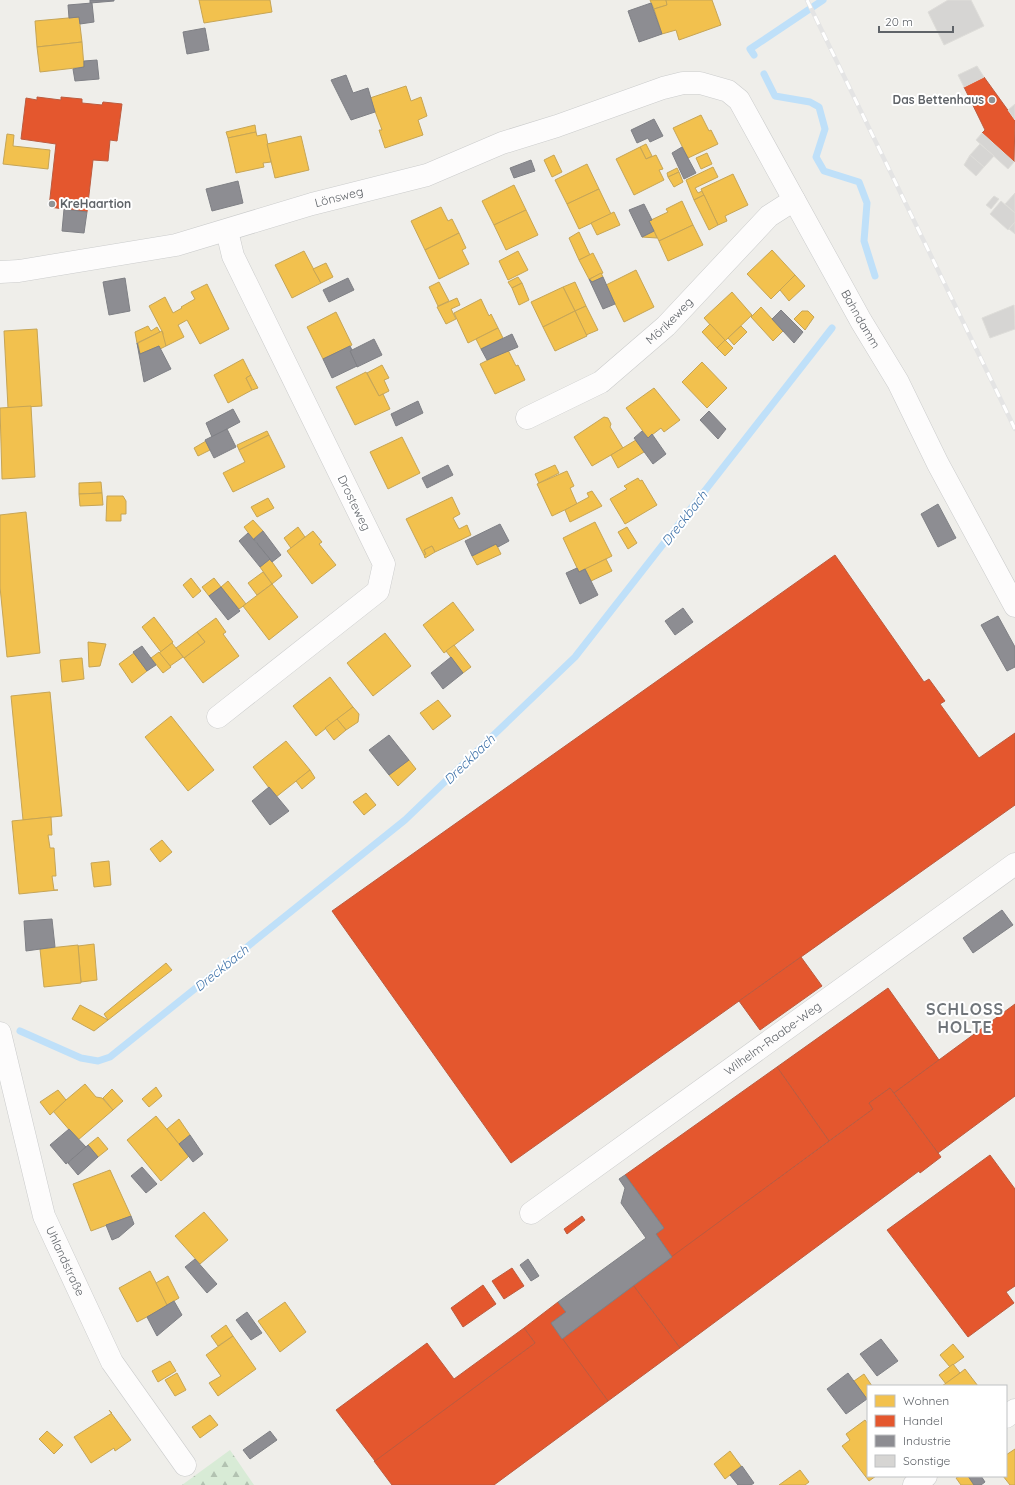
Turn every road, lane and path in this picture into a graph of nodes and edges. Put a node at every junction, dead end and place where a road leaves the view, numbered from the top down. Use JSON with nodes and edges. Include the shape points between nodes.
{"nodes":[{"id":1,"x":668,"y":87,"type":"joint"},
{"id":2,"x":794,"y":200,"type":"junction"},
{"id":3,"x":227,"y":231,"type":"junction"},
{"id":4,"x":0,"y":272,"type":"edge"},
{"id":5,"x":527,"y":418,"type":"dead end"},
{"id":6,"x":1015,"y":606,"type":"edge"},
{"id":7,"x":218,"y":717,"type":"dead end"},
{"id":8,"x":1015,"y":864,"type":"edge"},
{"id":9,"x":0,"y":1033,"type":"edge"},
{"id":10,"x":531,"y":1214,"type":"dead end"},
{"id":11,"x":1015,"y":1410,"type":"edge"},
{"id":12,"x":1007,"y":1416,"type":"edge"},
{"id":13,"x":185,"y":1465,"type":"dead end"},
{"id":14,"x":925,"y":1477,"type":"edge"},
{"id":15,"x":914,"y":1485,"type":"edge"}],
"edges":[{"from":1,"to":2,"type":"street","name":"Bahndamm","via":[[700,83],[728,91],[739,100]]},
{"from":1,"to":3,"type":"street","name":"Lönsweg","via":[[557,126],[502,142],[427,175],[312,204]]},
{"from":2,"to":5,"type":"street","name":"Mörikeweg","via":[[769,216],[666,326],[600,382]]},
{"from":2,"to":6,"type":"street","name":"Bahndamm","via":[[898,382],[938,464]]},
{"from":3,"to":4,"type":"street","name":"Lönsweg","via":[[176,245]]},
{"from":3,"to":7,"type":"street","name":"Drosteweg","via":[[233,256],[384,564],[378,591]]},
{"from":8,"to":10,"type":"street","name":"Wilhelm-Raabe-Weg"},
{"from":9,"to":13,"type":"street","name":"Uhlandstraße","via":[[44,1216],[112,1362]]},
{"from":11,"to":12,"type":"street"},
{"from":14,"to":15,"type":"street"}]}
